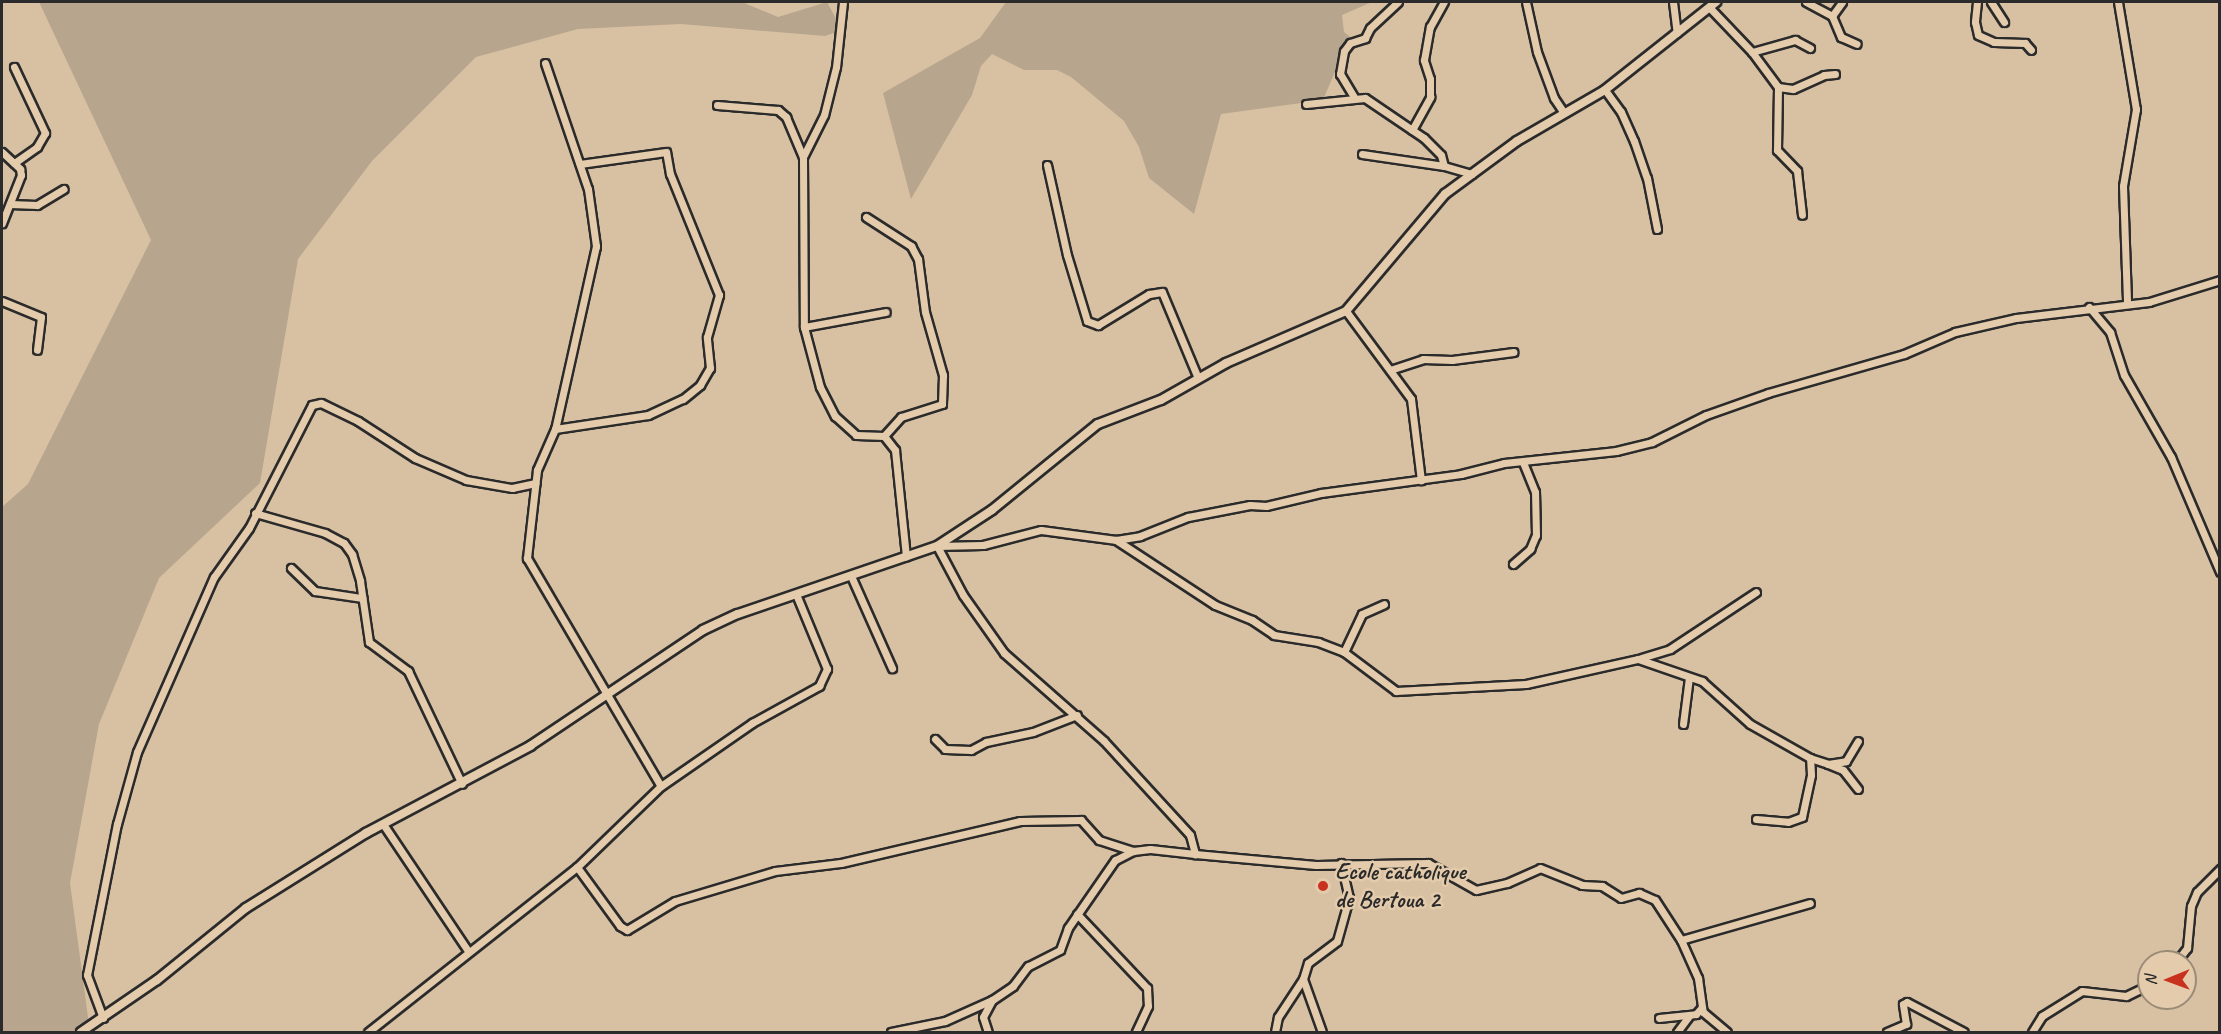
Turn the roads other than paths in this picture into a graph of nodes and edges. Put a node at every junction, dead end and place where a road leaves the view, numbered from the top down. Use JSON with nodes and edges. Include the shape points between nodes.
{"nodes":[{"id":1,"x":843,"y":2,"type":"edge"},
{"id":2,"x":1398,"y":2,"type":"edge"},
{"id":3,"x":1444,"y":2,"type":"edge"},
{"id":4,"x":1526,"y":2,"type":"edge"},
{"id":5,"x":1673,"y":2,"type":"edge"},
{"id":6,"x":1806,"y":2,"type":"edge"},
{"id":7,"x":1842,"y":2,"type":"edge"},
{"id":8,"x":1977,"y":2,"type":"edge"},
{"id":9,"x":1991,"y":2,"type":"edge"},
{"id":10,"x":2118,"y":2,"type":"edge"},
{"id":11,"x":1712,"y":4,"type":"edge"},
{"id":12,"x":1832,"y":16,"type":"junction"},
{"id":13,"x":2004,"y":22,"type":"dead end"},
{"id":14,"x":1677,"y":33,"type":"junction"},
{"id":15,"x":1857,"y":44,"type":"dead end"},
{"id":16,"x":1810,"y":48,"type":"dead end"},
{"id":17,"x":2031,"y":51,"type":"dead end"},
{"id":18,"x":1752,"y":52,"type":"junction"},
{"id":19,"x":545,"y":63,"type":"dead end"},
{"id":20,"x":14,"y":67,"type":"dead end"},
{"id":21,"x":1835,"y":74,"type":"dead end"},
{"id":22,"x":1778,"y":87,"type":"junction"},
{"id":23,"x":1605,"y":90,"type":"junction"},
{"id":24,"x":1354,"y":97,"type":"junction"},
{"id":25,"x":1306,"y":104,"type":"dead end"},
{"id":26,"x":717,"y":105,"type":"dead end"},
{"id":27,"x":1564,"y":113,"type":"junction"},
{"id":28,"x":1412,"y":130,"type":"junction"},
{"id":29,"x":2,"y":152,"type":"edge"},
{"id":30,"x":1362,"y":154,"type":"dead end"},
{"id":31,"x":803,"y":157,"type":"junction"},
{"id":32,"x":14,"y":163,"type":"junction"},
{"id":33,"x":580,"y":164,"type":"junction"},
{"id":34,"x":1047,"y":165,"type":"dead end"},
{"id":35,"x":1444,"y":166,"type":"junction"},
{"id":36,"x":1472,"y":174,"type":"junction"},
{"id":37,"x":64,"y":189,"type":"dead end"},
{"id":38,"x":10,"y":204,"type":"junction"},
{"id":39,"x":1802,"y":215,"type":"dead end"},
{"id":40,"x":866,"y":217,"type":"dead end"},
{"id":41,"x":2,"y":223,"type":"edge"},
{"id":42,"x":1657,"y":229,"type":"dead end"},
{"id":43,"x":2220,"y":280,"type":"edge"},
{"id":44,"x":2,"y":302,"type":"edge"},
{"id":45,"x":2127,"y":302,"type":"junction"},
{"id":46,"x":2090,"y":307,"type":"junction"},
{"id":47,"x":1346,"y":311,"type":"junction"},
{"id":48,"x":886,"y":312,"type":"dead end"},
{"id":49,"x":804,"y":327,"type":"junction"},
{"id":50,"x":37,"y":350,"type":"dead end"},
{"id":51,"x":1513,"y":352,"type":"dead end"},
{"id":52,"x":1390,"y":370,"type":"junction"},
{"id":53,"x":1198,"y":378,"type":"junction"},
{"id":54,"x":555,"y":429,"type":"junction"},
{"id":55,"x":884,"y":436,"type":"junction"},
{"id":56,"x":1523,"y":462,"type":"junction"},
{"id":57,"x":1421,"y":480,"type":"junction"},
{"id":58,"x":534,"y":483,"type":"junction"},
{"id":59,"x":255,"y":513,"type":"junction"},
{"id":60,"x":1116,"y":540,"type":"junction"},
{"id":61,"x":937,"y":546,"type":"junction"},
{"id":62,"x":906,"y":556,"type":"junction"},
{"id":63,"x":1514,"y":564,"type":"dead end"},
{"id":64,"x":291,"y":568,"type":"dead end"},
{"id":65,"x":2220,"y":572,"type":"edge"},
{"id":66,"x":851,"y":576,"type":"junction"},
{"id":67,"x":1756,"y":592,"type":"dead end"},
{"id":68,"x":796,"y":594,"type":"junction"},
{"id":69,"x":362,"y":598,"type":"junction"},
{"id":70,"x":1384,"y":604,"type":"dead end"},
{"id":71,"x":1344,"y":652,"type":"junction"},
{"id":72,"x":1638,"y":659,"type":"junction"},
{"id":73,"x":892,"y":668,"type":"dead end"},
{"id":74,"x":1689,"y":677,"type":"junction"},
{"id":75,"x":606,"y":694,"type":"junction"},
{"id":76,"x":1077,"y":716,"type":"junction"},
{"id":77,"x":1683,"y":724,"type":"dead end"},
{"id":78,"x":934,"y":739,"type":"dead end"},
{"id":79,"x":1858,"y":741,"type":"dead end"},
{"id":80,"x":1810,"y":758,"type":"junction"},
{"id":81,"x":1828,"y":764,"type":"junction"},
{"id":82,"x":462,"y":784,"type":"junction"},
{"id":83,"x":661,"y":786,"type":"junction"},
{"id":84,"x":1858,"y":789,"type":"dead end"},
{"id":85,"x":1756,"y":819,"type":"dead end"},
{"id":86,"x":383,"y":824,"type":"junction"},
{"id":87,"x":1133,"y":851,"type":"junction"},
{"id":88,"x":1195,"y":854,"type":"junction"},
{"id":89,"x":1341,"y":863,"type":"junction"},
{"id":90,"x":577,"y":867,"type":"junction"},
{"id":91,"x":2220,"y":869,"type":"edge"},
{"id":92,"x":1810,"y":903,"type":"dead end"},
{"id":93,"x":1077,"y":914,"type":"junction"},
{"id":94,"x":1681,"y":940,"type":"junction"},
{"id":95,"x":2185,"y":950,"type":"edge"},
{"id":96,"x":468,"y":951,"type":"junction"},
{"id":97,"x":1303,"y":980,"type":"junction"},
{"id":98,"x":2137,"y":991,"type":"edge"},
{"id":99,"x":992,"y":1000,"type":"junction"},
{"id":100,"x":1702,"y":1006,"type":"junction"},
{"id":101,"x":1690,"y":1015,"type":"junction"},
{"id":102,"x":103,"y":1018,"type":"junction"},
{"id":103,"x":1659,"y":1018,"type":"dead end"},
{"id":104,"x":81,"y":1032,"type":"edge"},
{"id":105,"x":368,"y":1032,"type":"edge"},
{"id":106,"x":891,"y":1032,"type":"edge"},
{"id":107,"x":988,"y":1032,"type":"edge"},
{"id":108,"x":1136,"y":1032,"type":"edge"},
{"id":109,"x":1275,"y":1032,"type":"edge"},
{"id":110,"x":1322,"y":1032,"type":"edge"},
{"id":111,"x":1677,"y":1032,"type":"edge"},
{"id":112,"x":1727,"y":1032,"type":"edge"},
{"id":113,"x":1887,"y":1032,"type":"edge"},
{"id":114,"x":1964,"y":1032,"type":"edge"},
{"id":115,"x":2032,"y":1032,"type":"edge"}],
"edges":[{"from":1,"to":31,"type":"street","via":[[836,67],[824,115]]},
{"from":2,"to":24,"type":"street","via":[[1370,28],[1365,38],[1350,43],[1344,51],[1340,74]]},
{"from":3,"to":28,"type":"street","via":[[1430,27],[1424,60],[1431,79],[1430,97]]},
{"from":4,"to":27,"type":"street","via":[[1537,52],[1554,98]]},
{"from":5,"to":14,"type":"street"},
{"from":6,"to":12,"type":"street"},
{"from":7,"to":12,"type":"street"},
{"from":8,"to":17,"type":"street","via":[[1978,35],[1995,42],[2019,41]]},
{"from":9,"to":13,"type":"street"},
{"from":10,"to":45,"type":"street","via":[[2136,109],[2123,186]]},
{"from":11,"to":14,"type":"street"},
{"from":11,"to":18,"type":"street"},
{"from":12,"to":15,"type":"street","via":[[1841,38]]},
{"from":14,"to":23,"type":"street"},
{"from":16,"to":18,"type":"street","via":[[1795,40]]},
{"from":18,"to":22,"type":"street"},
{"from":19,"to":33,"type":"street"},
{"from":20,"to":32,"type":"street","via":[[45,133],[37,147]]},
{"from":21,"to":22,"type":"street","via":[[1793,89]]},
{"from":22,"to":39,"type":"street","via":[[1777,150],[1797,171]]},
{"from":23,"to":27,"type":"street"},
{"from":23,"to":42,"type":"street","via":[[1621,112],[1634,141],[1647,178]]},
{"from":24,"to":25,"type":"street"},
{"from":24,"to":28,"type":"street","via":[[1388,110]]},
{"from":26,"to":31,"type":"street","via":[[778,110],[786,117]]},
{"from":27,"to":36,"type":"street"},
{"from":28,"to":35,"type":"street","via":[[1441,155]]},
{"from":29,"to":32,"type":"street"},
{"from":30,"to":35,"type":"street"},
{"from":31,"to":49,"type":"street"},
{"from":32,"to":38,"type":"street","via":[[21,175]]},
{"from":33,"to":54,"type":"street","via":[[588,189],[596,246]]},
{"from":33,"to":54,"type":"street","via":[[666,152],[670,174],[719,295],[707,337],[710,368],[700,386],[648,416]]},
{"from":34,"to":53,"type":"street","via":[[1087,321],[1098,325],[1149,294],[1162,292]]},
{"from":35,"to":36,"type":"street"},
{"from":36,"to":47,"type":"street","via":[[1429,208]]},
{"from":37,"to":38,"type":"street","via":[[37,205]]},
{"from":38,"to":41,"type":"street"},
{"from":40,"to":55,"type":"street","via":[[911,246],[918,259],[926,312],[944,375],[942,404],[901,417]]},
{"from":43,"to":45,"type":"street","via":[[2150,302]]},
{"from":44,"to":50,"type":"street","via":[[41,318]]},
{"from":45,"to":46,"type":"street"},
{"from":46,"to":56,"type":"street","via":[[1955,332],[1904,354],[1706,415],[1652,442],[1616,451]]},
{"from":46,"to":65,"type":"street","via":[[2110,332],[2124,375],[2170,457]]},
{"from":47,"to":52,"type":"street"},
{"from":47,"to":53,"type":"street"},
{"from":48,"to":49,"type":"street"},
{"from":49,"to":55,"type":"street","via":[[820,387],[835,416],[856,435]]},
{"from":51,"to":52,"type":"street","via":[[1452,360],[1423,359]]},
{"from":52,"to":57,"type":"street","via":[[1411,399]]},
{"from":53,"to":61,"type":"street","via":[[1161,400],[1098,424],[992,510]]},
{"from":54,"to":58,"type":"street"},
{"from":55,"to":62,"type":"street","via":[[895,450]]},
{"from":56,"to":57,"type":"street"},
{"from":56,"to":63,"type":"street","via":[[1535,492],[1536,535],[1530,549]]},
{"from":57,"to":60,"type":"street","via":[[1204,513]]},
{"from":58,"to":59,"type":"street","via":[[501,487],[466,480],[415,458],[358,421],[315,403]]},
{"from":58,"to":75,"type":"street","via":[[527,547],[529,565]]},
{"from":59,"to":69,"type":"street","via":[[325,532],[344,543],[352,554]]},
{"from":59,"to":102,"type":"street","via":[[214,577],[138,752],[123,797],[87,975]]},
{"from":60,"to":61,"type":"street","via":[[1041,530],[983,545]]},
{"from":60,"to":71,"type":"street","via":[[1215,605],[1252,620],[1274,635],[1318,642]]},
{"from":61,"to":62,"type":"street"},
{"from":61,"to":76,"type":"street","via":[[963,595],[1004,654]]},
{"from":62,"to":66,"type":"street"},
{"from":64,"to":69,"type":"street","via":[[315,591]]},
{"from":66,"to":68,"type":"street"},
{"from":66,"to":73,"type":"street"},
{"from":67,"to":72,"type":"street","via":[[1670,649]]},
{"from":68,"to":75,"type":"street","via":[[703,630]]},
{"from":68,"to":83,"type":"street","via":[[826,677],[819,686],[752,723]]},
{"from":69,"to":82,"type":"street","via":[[369,642],[408,671]]},
{"from":70,"to":71,"type":"street","via":[[1362,614]]},
{"from":71,"to":72,"type":"street","via":[[1383,684],[1409,691],[1526,684]]},
{"from":72,"to":74,"type":"street"},
{"from":74,"to":77,"type":"street"},
{"from":74,"to":80,"type":"street","via":[[1702,681],[1750,724]]},
{"from":75,"to":82,"type":"street","via":[[530,746]]},
{"from":75,"to":83,"type":"street"},
{"from":76,"to":78,"type":"street","via":[[986,742],[971,750],[945,749]]},
{"from":76,"to":88,"type":"street","via":[[1190,835]]},
{"from":79,"to":81,"type":"street","via":[[1846,761]]},
{"from":80,"to":81,"type":"street"},
{"from":80,"to":85,"type":"street","via":[[1807,805],[1802,817],[1788,822]]},
{"from":81,"to":84,"type":"street","via":[[1844,770]]},
{"from":82,"to":86,"type":"street"},
{"from":83,"to":90,"type":"street"},
{"from":86,"to":96,"type":"street"},
{"from":86,"to":102,"type":"street","via":[[246,908]]},
{"from":87,"to":88,"type":"street"},
{"from":87,"to":90,"type":"street","via":[[1099,840],[1082,820],[1020,821],[841,864],[807,864],[776,871],[675,901],[627,930]]},
{"from":87,"to":93,"type":"street","via":[[1115,860]]},
{"from":88,"to":89,"type":"street","via":[[1316,865]]},
{"from":89,"to":94,"type":"street","via":[[1428,863],[1476,890],[1546,868],[1576,884],[1610,889],[1621,898],[1633,893],[1652,897]]},
{"from":89,"to":97,"type":"street","via":[[1349,898],[1337,941],[1308,963]]},
{"from":90,"to":96,"type":"street"},
{"from":91,"to":95,"type":"street","via":[[2197,892],[2191,906]]},
{"from":92,"to":94,"type":"street"},
{"from":93,"to":99,"type":"street","via":[[1060,950],[1028,966],[1013,986]]},
{"from":93,"to":108,"type":"street","via":[[1147,988],[1148,1006]]},
{"from":94,"to":100,"type":"street","via":[[1698,978]]},
{"from":96,"to":105,"type":"street"},
{"from":97,"to":109,"type":"street","via":[[1278,1017]]},
{"from":97,"to":110,"type":"street"},
{"from":98,"to":115,"type":"street","via":[[2126,996],[2082,991],[2042,1016]]},
{"from":99,"to":106,"type":"street","via":[[945,1021]]},
{"from":99,"to":107,"type":"street","via":[[984,1017]]},
{"from":100,"to":101,"type":"street"},
{"from":100,"to":112,"type":"street","via":[[1705,1015]]},
{"from":101,"to":103,"type":"street"},
{"from":101,"to":111,"type":"street"},
{"from":102,"to":104,"type":"street"},
{"from":113,"to":114,"type":"street","via":[[1906,1024],[1903,1004],[1907,1002]]}]}
